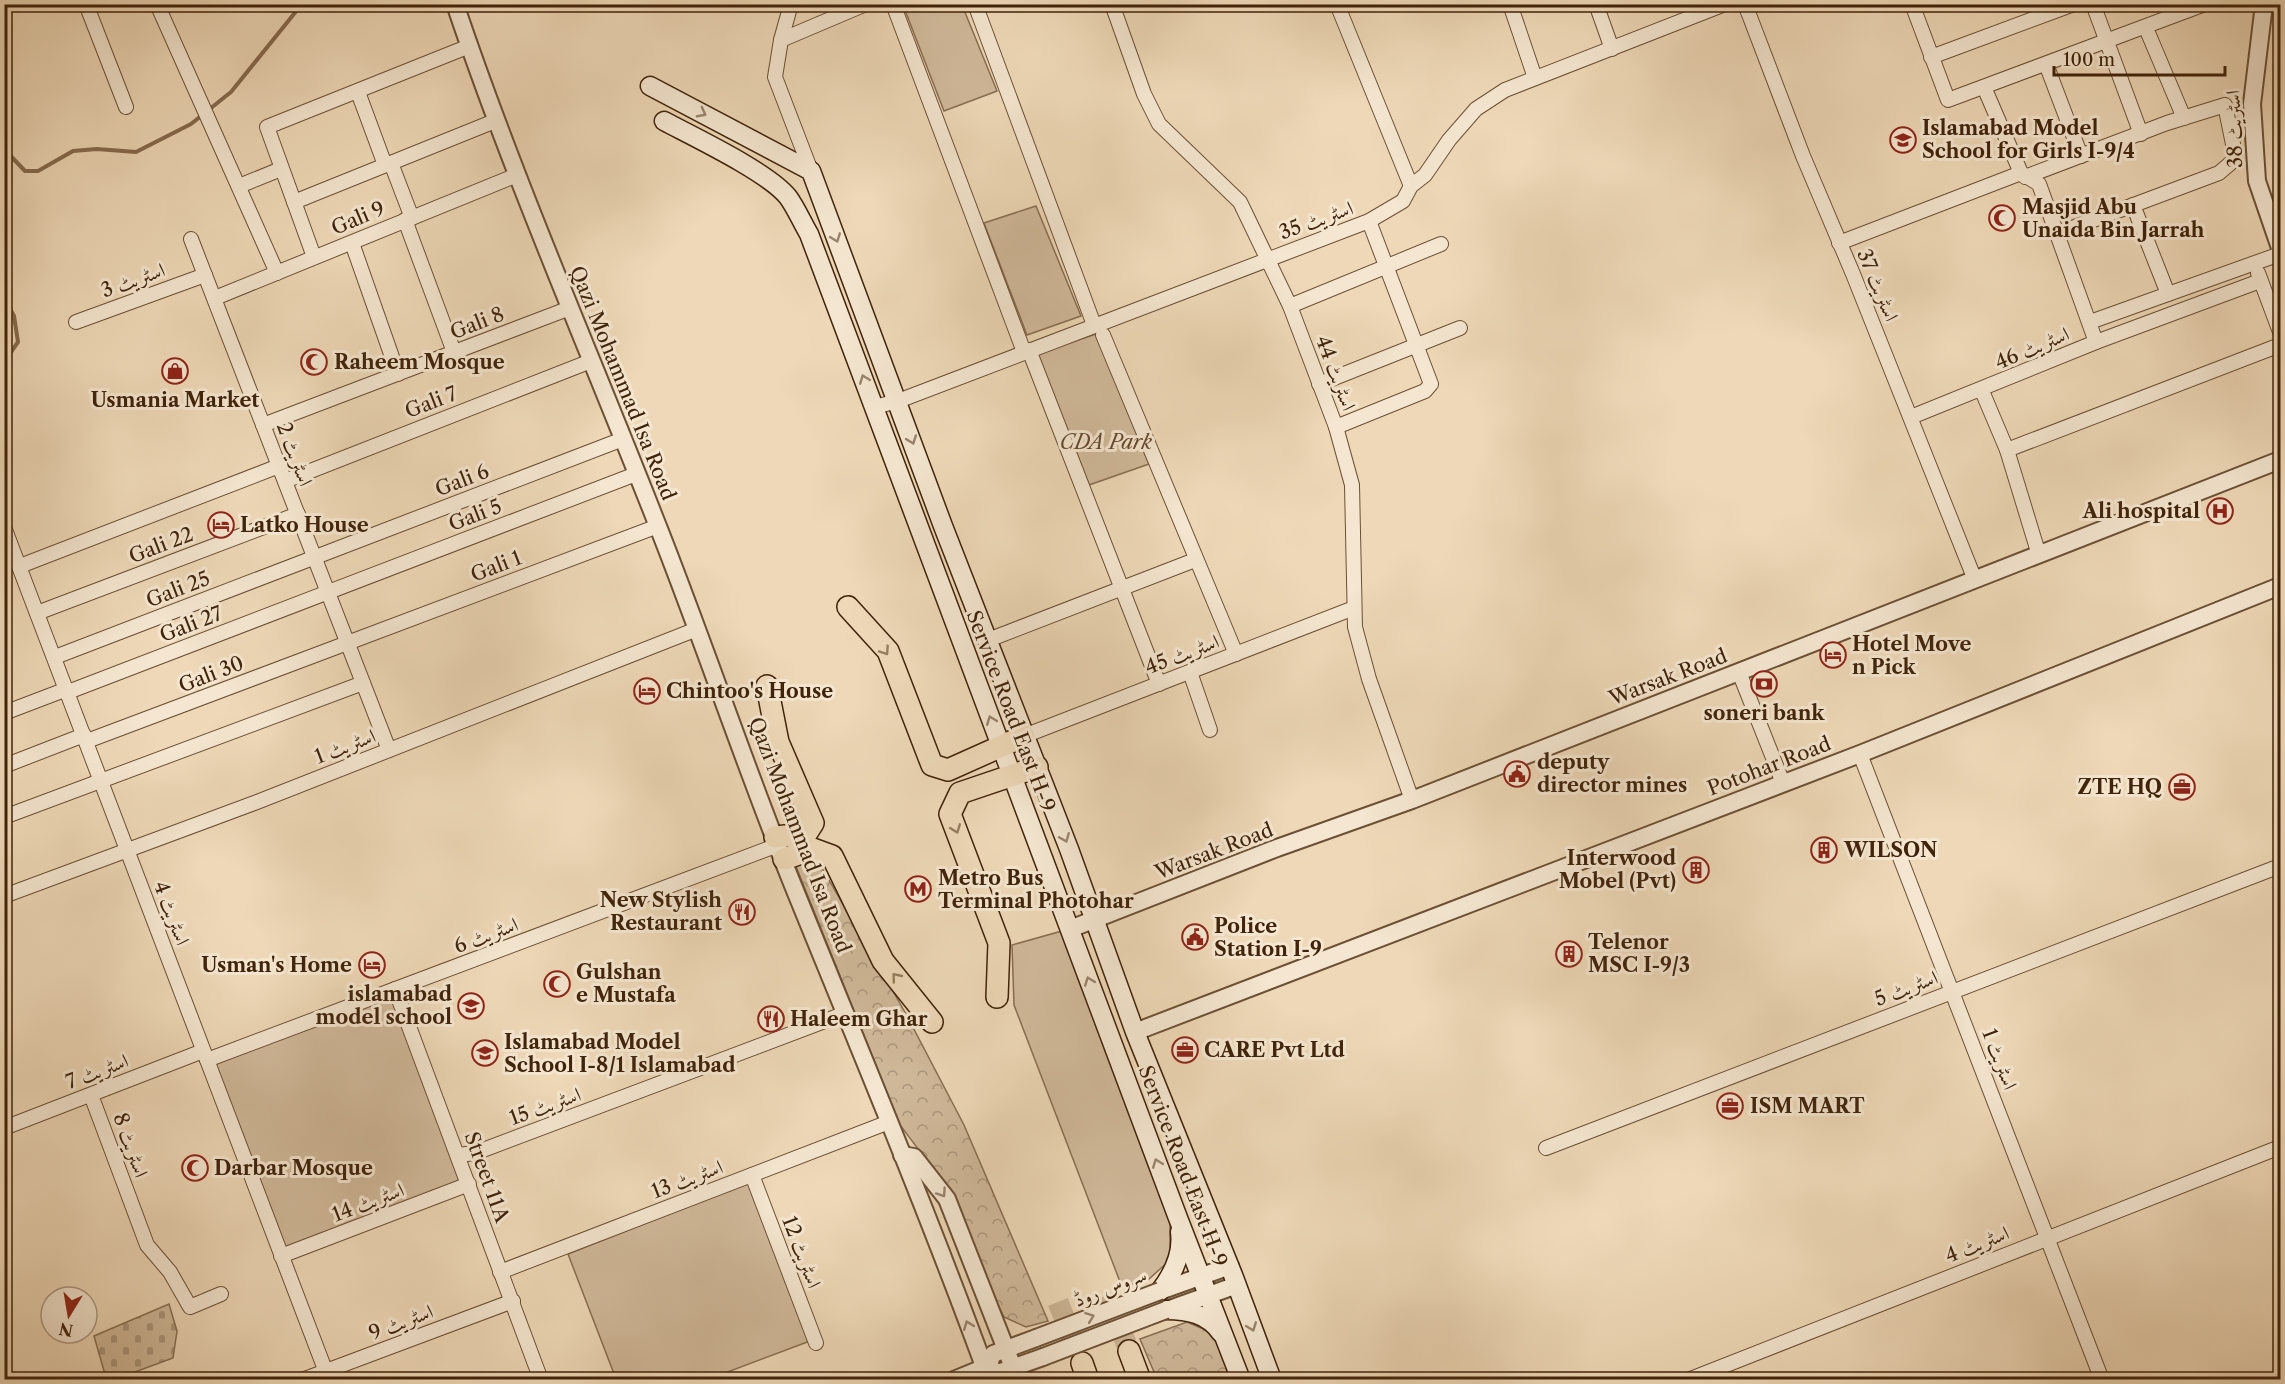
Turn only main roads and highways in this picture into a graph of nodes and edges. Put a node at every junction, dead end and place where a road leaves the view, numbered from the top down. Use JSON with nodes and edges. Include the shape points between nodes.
{"nodes":[{"id":1,"x":650,"y":86,"type":"dead end"},
{"id":2,"x":664,"y":121,"type":"dead end"},
{"id":3,"x":788,"y":159,"type":"junction"},
{"id":4,"x":787,"y":196,"type":"junction"},
{"id":5,"x":943,"y":526,"type":"junction"},
{"id":6,"x":920,"y":535,"type":"junction"},
{"id":7,"x":848,"y":607,"type":"dead end"},
{"id":8,"x":767,"y":686,"type":"dead end"},
{"id":9,"x":1024,"y":736,"type":"junction"},
{"id":10,"x":1001,"y":748,"type":"junction"},
{"id":11,"x":1037,"y":766,"type":"junction"},
{"id":12,"x":1012,"y":776,"type":"junction"},
{"id":13,"x":997,"y":997,"type":"dead end"},
{"id":14,"x":932,"y":1022,"type":"dead end"},
{"id":15,"x":1178,"y":1218,"type":"junction"},
{"id":16,"x":1160,"y":1291,"type":"road end"},
{"id":17,"x":1166,"y":1310,"type":"road end"},
{"id":18,"x":1227,"y":1342,"type":"junction"},
{"id":19,"x":1129,"y":1352,"type":"tunnel mouth"},
{"id":20,"x":1140,"y":1380,"type":"edge"},
{"id":21,"x":1242,"y":1380,"type":"edge"},
{"id":22,"x":1272,"y":1380,"type":"edge"}],
"edges":[{"from":1,"to":3,"type":"main road","one_way":true},
{"from":2,"to":4,"type":"main road","name":"Service Road East H-9","via":[[722,152]]},
{"from":3,"to":4,"type":"main road"},
{"from":3,"to":5,"type":"main road","name":"Service Road East H-9","one_way":true,"via":[[811,171]]},
{"from":6,"to":4,"type":"main road","name":"Service Road East H-9","one_way":true,"via":[[809,234]]},
{"from":5,"to":6,"type":"main road"},
{"from":5,"to":9,"type":"main road","name":"Service Road East H-9"},
{"from":10,"to":6,"type":"main road","name":"Service Road East H-9","one_way":true},
{"from":7,"to":10,"type":"main road","one_way":true,"via":[[888,651],[932,765],[948,770]]},
{"from":14,"to":8,"type":"main road","one_way":true,"via":[[883,961],[832,856],[813,849],[779,847],[806,834],[813,823],[778,742]]},
{"from":9,"to":10,"type":"main road"},
{"from":9,"to":11,"type":"main road","name":"Service Road East H-9"},
{"from":10,"to":12,"type":"main road","name":"Service Road East H-9"},
{"from":11,"to":12,"type":"main road"},
{"from":11,"to":22,"type":"main road","name":"Service Road East H-9","one_way":true,"via":[[1135,1032]]},
{"from":12,"to":13,"type":"main road","one_way":true,"via":[[960,793],[950,814],[999,943]]},
{"from":15,"to":12,"type":"main road","name":"Service Road East H-9","one_way":true},
{"from":15,"to":16,"type":"main road","via":[[1179,1257]]},
{"from":15,"to":18,"type":"main road","name":"Service Road East H-9"},
{"from":17,"to":18,"type":"main road","via":[[1202,1316]]},
{"from":18,"to":21,"type":"main road","name":"Service Road East H-9"},
{"from":19,"to":20,"type":"main road"}]}
